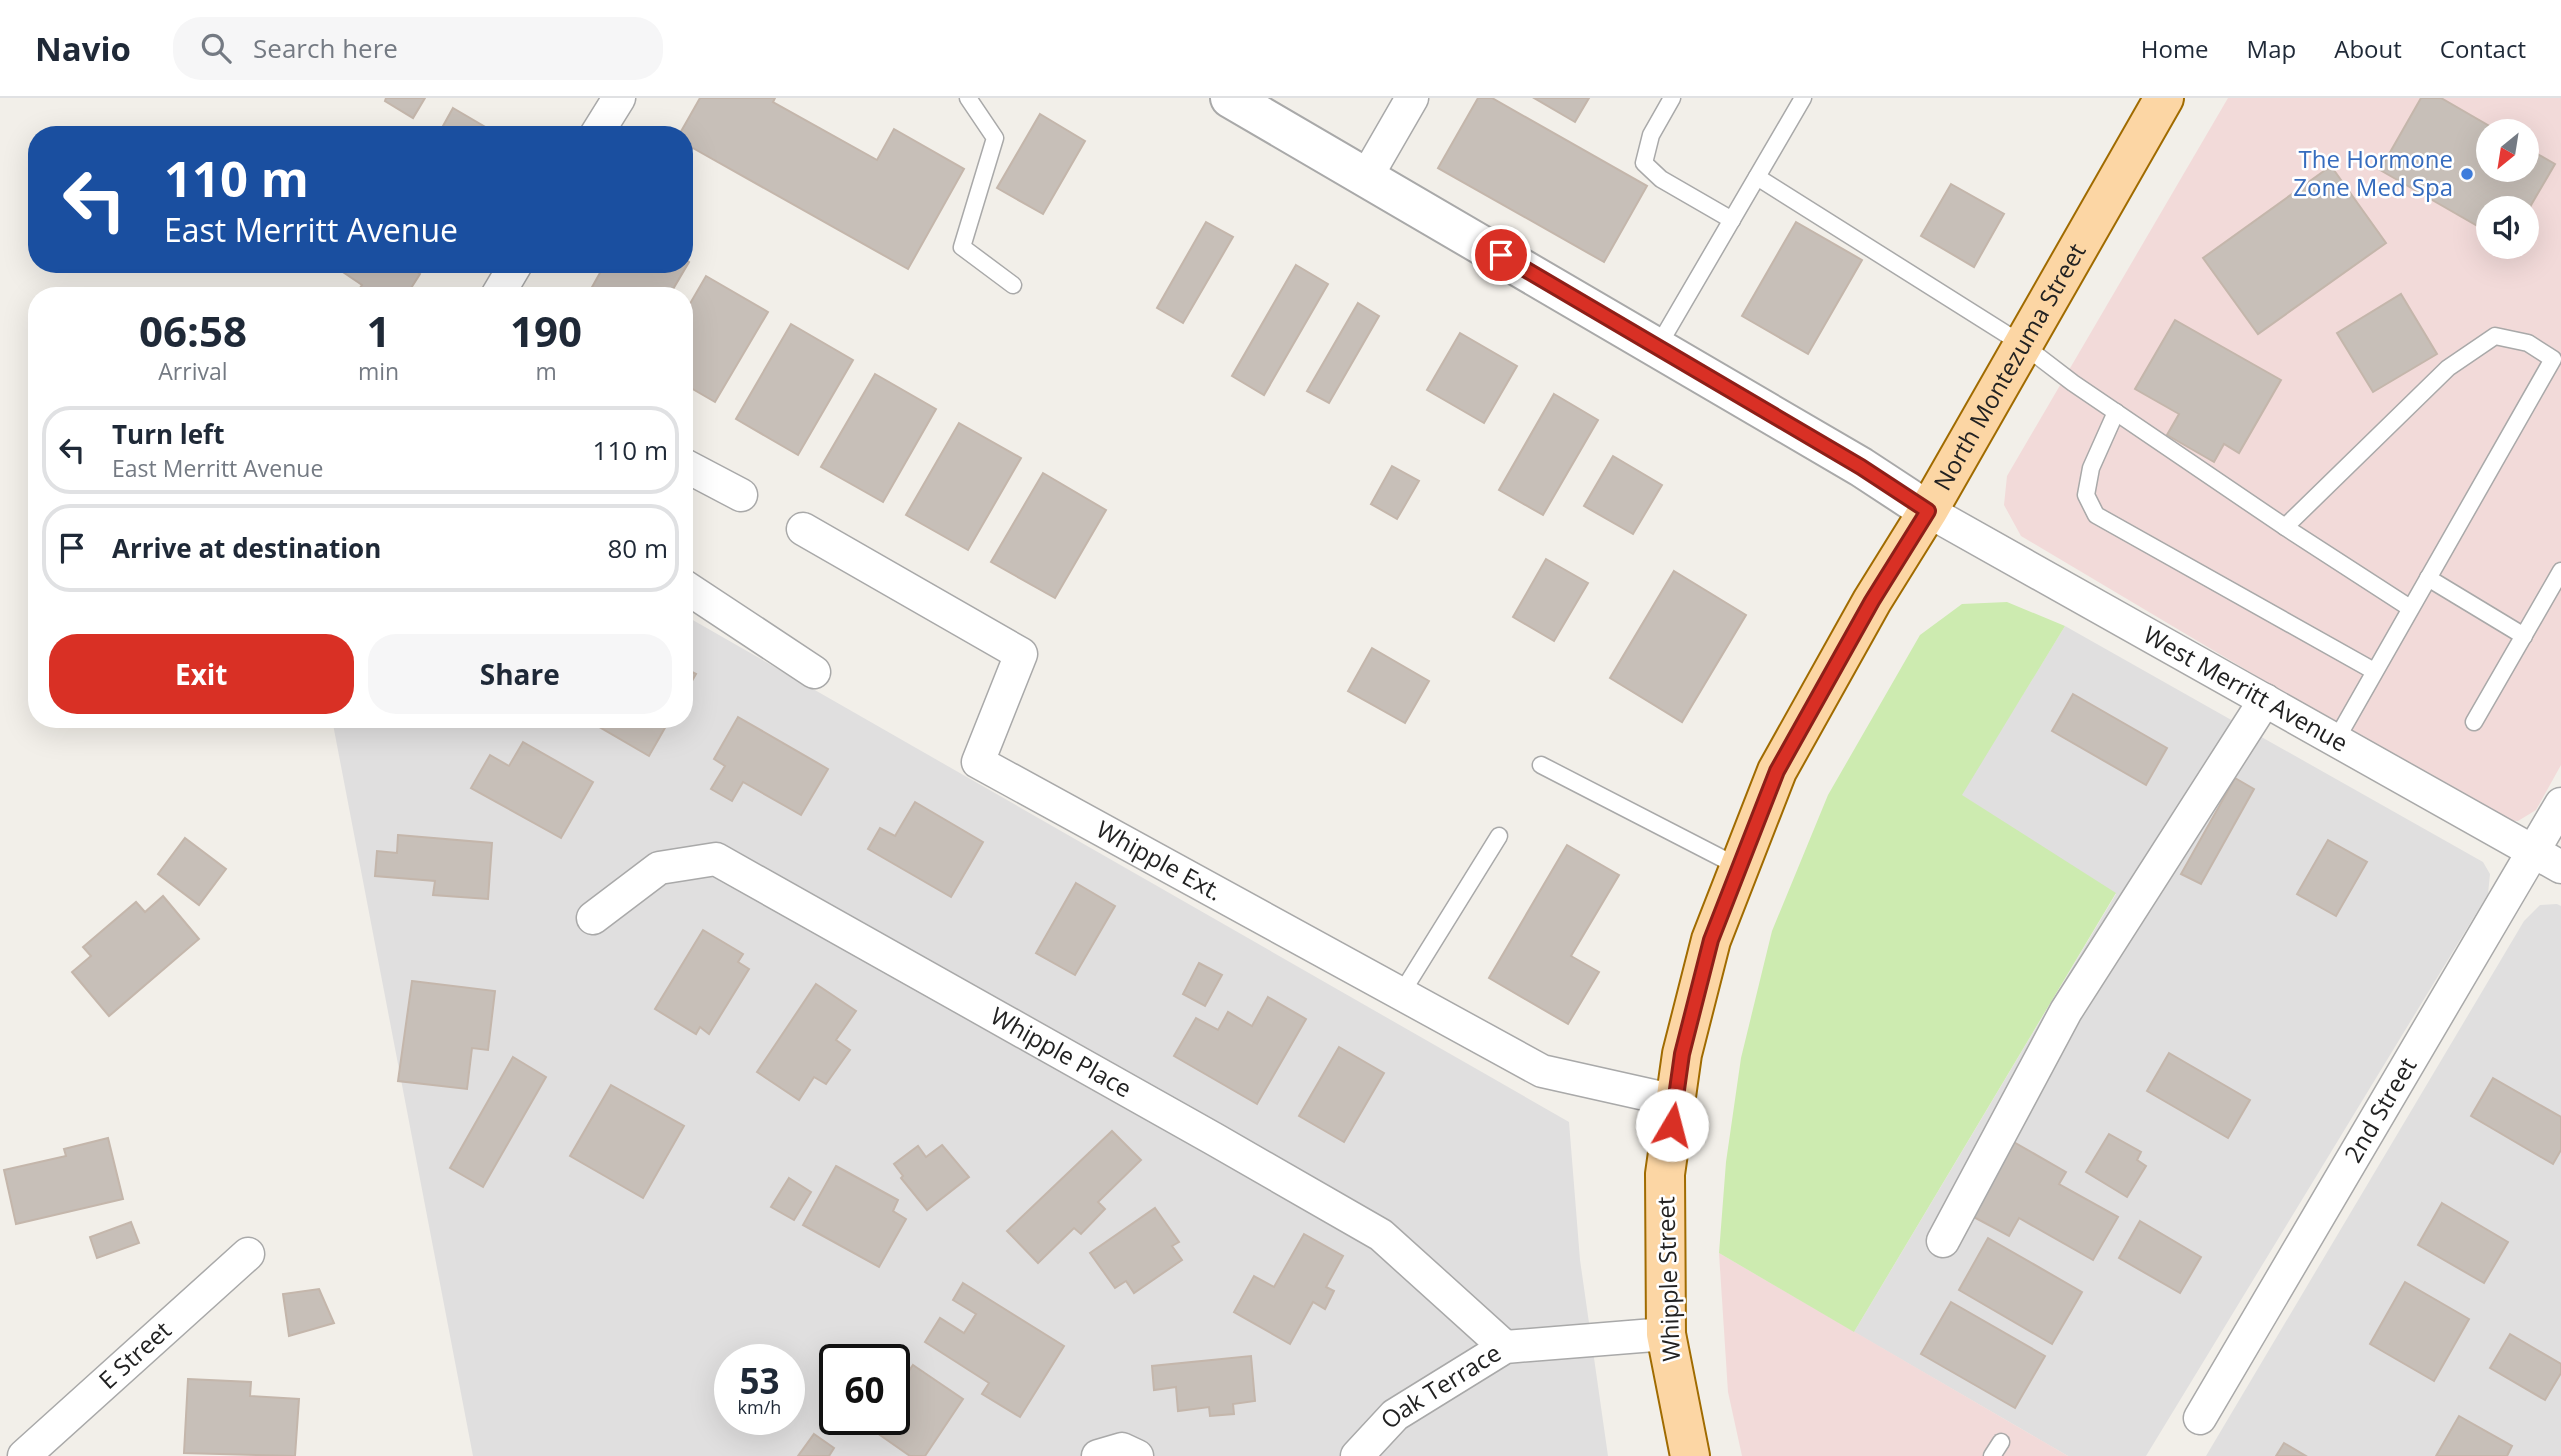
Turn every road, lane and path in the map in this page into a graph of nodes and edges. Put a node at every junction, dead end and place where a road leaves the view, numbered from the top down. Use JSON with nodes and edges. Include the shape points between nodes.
{"nodes":[{"id":1,"x":619,"y":98,"type":"edge"},
{"id":2,"x":968,"y":98,"type":"edge"},
{"id":3,"x":1230,"y":98,"type":"edge"},
{"id":4,"x":1412,"y":98,"type":"edge"},
{"id":5,"x":1672,"y":98,"type":"edge"},
{"id":6,"x":1803,"y":98,"type":"edge"},
{"id":7,"x":2164,"y":98,"type":"edge"},
{"id":8,"x":602,"y":126,"type":"edge"},
{"id":9,"x":1367,"y":176,"type":"junction"},
{"id":10,"x":1757,"y":177,"type":"junction"},
{"id":11,"x":1732,"y":220,"type":"junction"},
{"id":12,"x":1013,"y":285,"type":"dead end"},
{"id":13,"x":2022,"y":344,"type":"junction"},
{"id":14,"x":1657,"y":348,"type":"junction"},
{"id":15,"x":2116,"y":412,"type":"junction"},
{"id":16,"x":693,"y":470,"type":"edge"},
{"id":17,"x":741,"y":495,"type":"dead end"},
{"id":18,"x":1928,"y":511,"type":"junction"},
{"id":19,"x":2285,"y":527,"type":"junction"},
{"id":20,"x":803,"y":529,"type":"dead end"},
{"id":21,"x":2561,"y":571,"type":"edge"},
{"id":22,"x":2428,"y":578,"type":"junction"},
{"id":23,"x":693,"y":592,"type":"edge"},
{"id":24,"x":2410,"y":608,"type":"junction"},
{"id":25,"x":2524,"y":636,"type":"junction"},
{"id":26,"x":2375,"y":671,"type":"junction"},
{"id":27,"x":814,"y":672,"type":"dead end"},
{"id":28,"x":2265,"y":700,"type":"junction"},
{"id":29,"x":2474,"y":722,"type":"dead end"},
{"id":30,"x":2336,"y":740,"type":"junction"},
{"id":31,"x":1541,"y":765,"type":"dead end"},
{"id":32,"x":2561,"y":804,"type":"edge"},
{"id":33,"x":1499,"y":836,"type":"dead end"},
{"id":34,"x":2533,"y":851,"type":"junction"},
{"id":35,"x":1739,"y":867,"type":"junction"},
{"id":36,"x":2561,"y":867,"type":"edge"},
{"id":37,"x":593,"y":918,"type":"dead end"},
{"id":38,"x":1401,"y":994,"type":"junction"},
{"id":39,"x":1676,"y":1101,"type":"junction"},
{"id":40,"x":1943,"y":1241,"type":"dead end"},
{"id":41,"x":248,"y":1254,"type":"dead end"},
{"id":42,"x":1666,"y":1335,"type":"junction"},
{"id":43,"x":1505,"y":1347,"type":"junction"},
{"id":44,"x":2200,"y":1418,"type":"dead end"},
{"id":45,"x":24,"y":1456,"type":"edge"},
{"id":46,"x":1098,"y":1456,"type":"edge"},
{"id":47,"x":1137,"y":1456,"type":"edge"},
{"id":48,"x":1357,"y":1456,"type":"edge"},
{"id":49,"x":1690,"y":1456,"type":"edge"}],
"edges":[{"from":1,"to":8,"type":"street"},
{"from":2,"to":12,"type":"lane","via":[[995,138],[962,247]]},
{"from":3,"to":9,"type":"street"},
{"from":4,"to":9,"type":"street"},
{"from":5,"to":11,"type":"lane","via":[[1651,135],[1644,163],[1661,179]]},
{"from":6,"to":10,"type":"lane"},
{"from":7,"to":13,"type":"main road","name":"North Montezuma Street"},
{"from":9,"to":14,"type":"street"},
{"from":10,"to":11,"type":"lane"},
{"from":10,"to":13,"type":"lane"},
{"from":11,"to":14,"type":"lane"},
{"from":13,"to":15,"type":"lane"},
{"from":13,"to":18,"type":"main road","name":"North Montezuma Street"},
{"from":14,"to":18,"type":"street"},
{"from":15,"to":19,"type":"lane"},
{"from":15,"to":26,"type":"lane","via":[[2091,468],[2086,495],[2096,515]]},
{"from":16,"to":17,"type":"street"},
{"from":18,"to":28,"type":"street","name":"West Merritt Avenue"},
{"from":18,"to":35,"type":"main road","name":"North Montezuma Street","via":[[1777,771]]},
{"from":19,"to":22,"type":"lane","via":[[2448,368],[2495,336],[2528,343],[2553,359]]},
{"from":19,"to":24,"type":"lane"},
{"from":20,"to":38,"type":"street","name":"Whipple Ext.","via":[[1021,654],[978,762]]},
{"from":21,"to":25,"type":"lane"},
{"from":22,"to":24,"type":"lane"},
{"from":22,"to":25,"type":"lane"},
{"from":23,"to":27,"type":"street"},
{"from":24,"to":26,"type":"lane"},
{"from":25,"to":29,"type":"lane"},
{"from":26,"to":30,"type":"lane"},
{"from":28,"to":30,"type":"street","name":"West Merritt Avenue"},
{"from":28,"to":40,"type":"street","via":[[2066,1010]]},
{"from":30,"to":34,"type":"street","name":"West Merritt Avenue"},
{"from":31,"to":35,"type":"lane"},
{"from":32,"to":34,"type":"street","name":"2nd Street"},
{"from":33,"to":38,"type":"lane"},
{"from":34,"to":36,"type":"street","name":"West Merritt Avenue"},
{"from":34,"to":44,"type":"street","name":"2nd Street"},
{"from":35,"to":39,"type":"main road","name":"North Montezuma Street","via":[[1711,940],[1682,1054]]},
{"from":37,"to":43,"type":"street","name":"Whipple Place","via":[[659,868],[716,859],[1381,1235]]},
{"from":38,"to":39,"type":"street","name":"Whipple Ext.","via":[[1542,1071]]},
{"from":39,"to":42,"type":"main road","name":"Whipple Street","via":[[1665,1174]]},
{"from":41,"to":45,"type":"street","name":"E Street"},
{"from":42,"to":43,"type":"street","name":"Oak Terrace"},
{"from":42,"to":49,"type":"main road","name":"Whipple Street"},
{"from":43,"to":48,"type":"street","name":"Oak Terrace","via":[[1395,1415]]},
{"from":46,"to":47,"type":"street","via":[[1122,1449]]}]}
